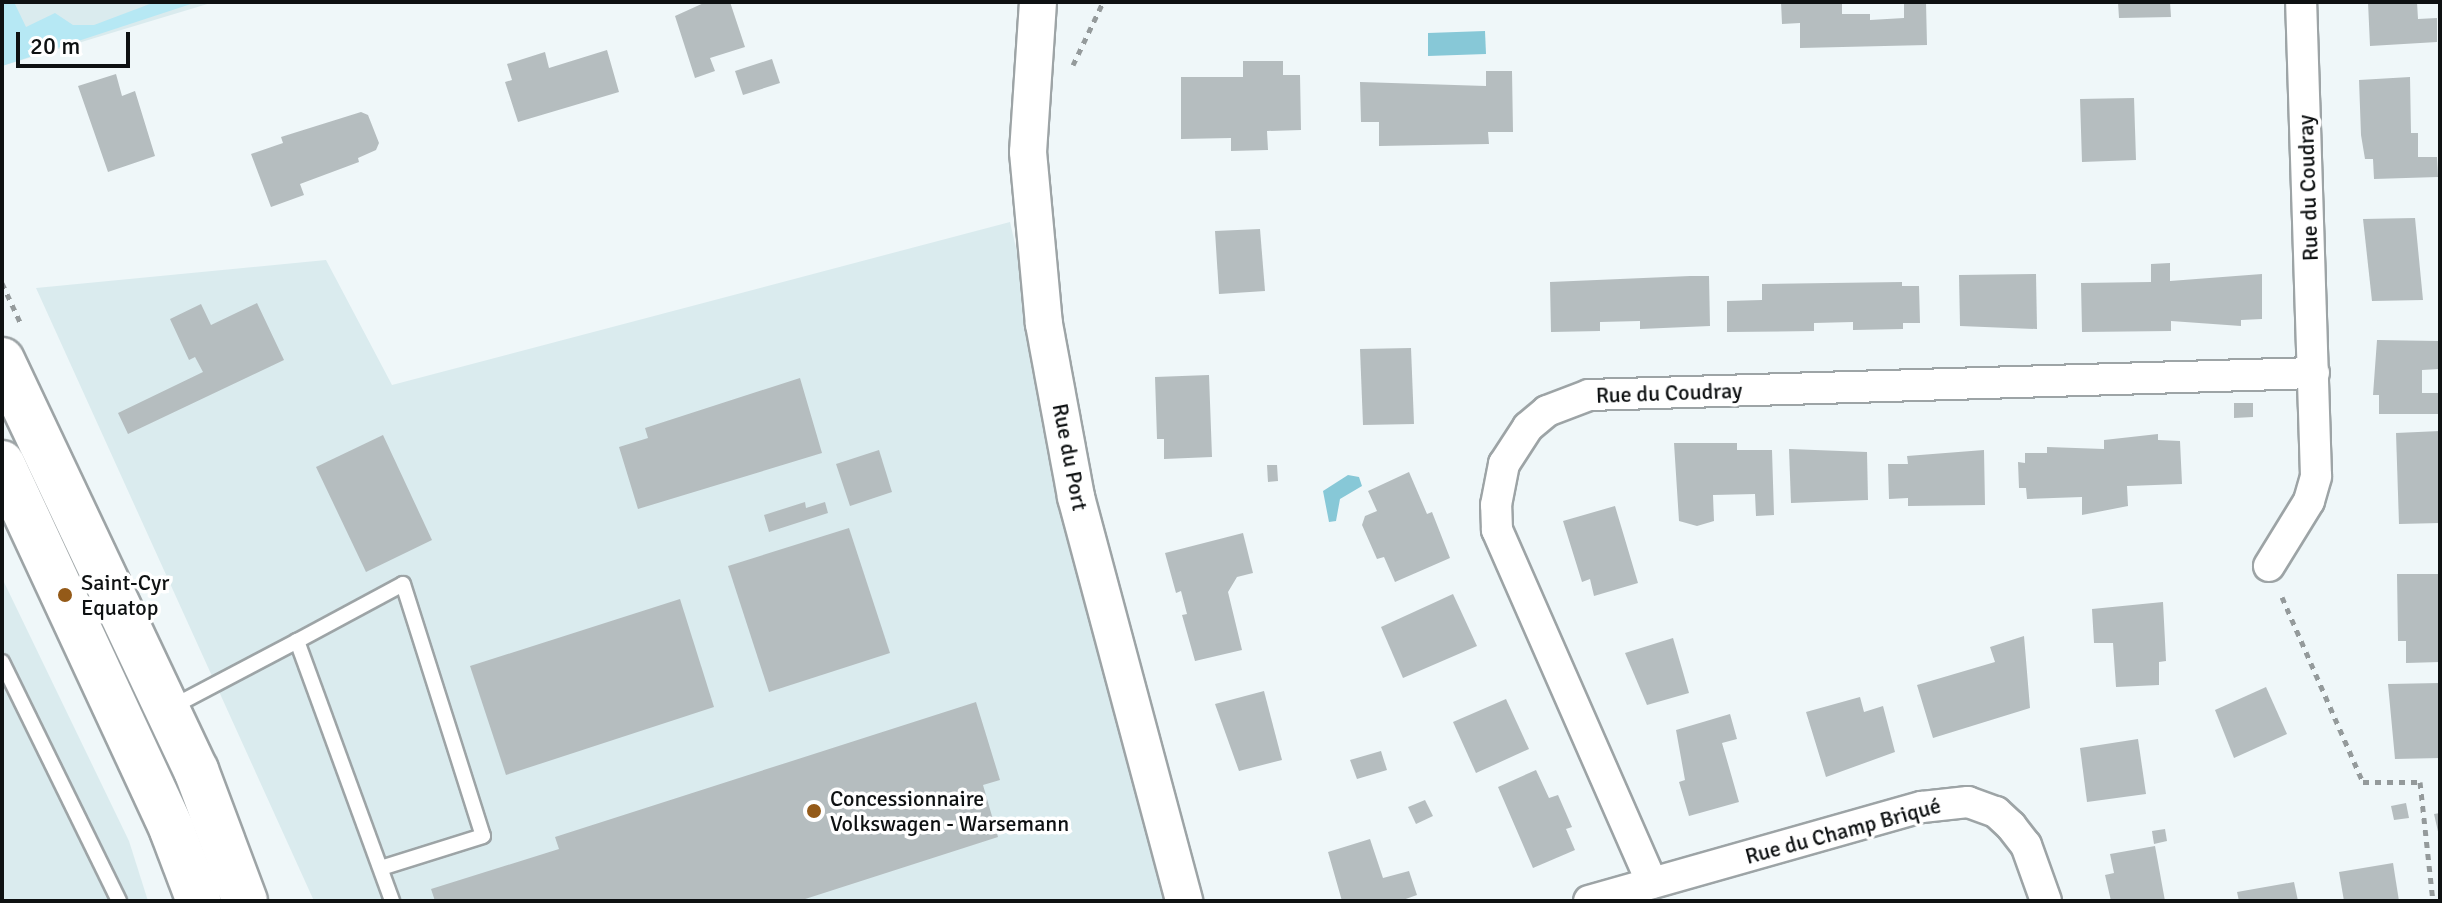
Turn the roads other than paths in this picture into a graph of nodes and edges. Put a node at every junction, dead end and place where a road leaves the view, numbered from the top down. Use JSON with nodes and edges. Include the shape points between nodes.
{"nodes":[{"id":1,"x":1038,"y":2,"type":"edge"},
{"id":2,"x":2301,"y":2,"type":"edge"},
{"id":3,"x":2,"y":360,"type":"edge"},
{"id":4,"x":2314,"y":373,"type":"junction"},
{"id":5,"x":2,"y":463,"type":"edge"},
{"id":6,"x":2269,"y":566,"type":"road end"},
{"id":7,"x":297,"y":641,"type":"junction"},
{"id":8,"x":2,"y":662,"type":"edge"},
{"id":9,"x":167,"y":710,"type":"junction"},
{"id":10,"x":381,"y":868,"type":"junction"},
{"id":11,"x":1652,"y":883,"type":"junction"},
{"id":12,"x":119,"y":901,"type":"edge"},
{"id":13,"x":199,"y":901,"type":"edge"},
{"id":14,"x":245,"y":901,"type":"edge"},
{"id":15,"x":392,"y":901,"type":"edge"},
{"id":16,"x":1184,"y":901,"type":"edge"},
{"id":17,"x":1589,"y":901,"type":"edge"},
{"id":18,"x":2046,"y":901,"type":"edge"}],
"edges":[{"from":1,"to":16,"type":"street","name":"Rue du Port","via":[[1028,152],[1044,324],[1076,497]]},
{"from":2,"to":4,"type":"street","name":"Rue du Coudray"},
{"from":3,"to":9,"type":"main road"},
{"from":4,"to":6,"type":"street","name":"Rue du Coudray","via":[[2316,476],[2309,501]]},
{"from":4,"to":11,"type":"street","name":"Rue du Coudray","via":[[1589,395],[1547,411],[1528,427],[1504,464],[1497,530]]},
{"from":5,"to":13,"type":"main road","via":[[172,830]]},
{"from":7,"to":9,"type":"lane"},
{"from":7,"to":10,"type":"lane"},
{"from":7,"to":10,"type":"lane","via":[[403,584],[483,836]]},
{"from":8,"to":12,"type":"lane"},
{"from":9,"to":14,"type":"main road"},
{"from":10,"to":15,"type":"lane"},
{"from":11,"to":17,"type":"street","name":"Rue du Champ Briqué"},
{"from":11,"to":18,"type":"street","name":"Rue du Champ Briqué","via":[[1922,807],[1968,802],[1989,808],[2011,826],[2031,857]]}]}
